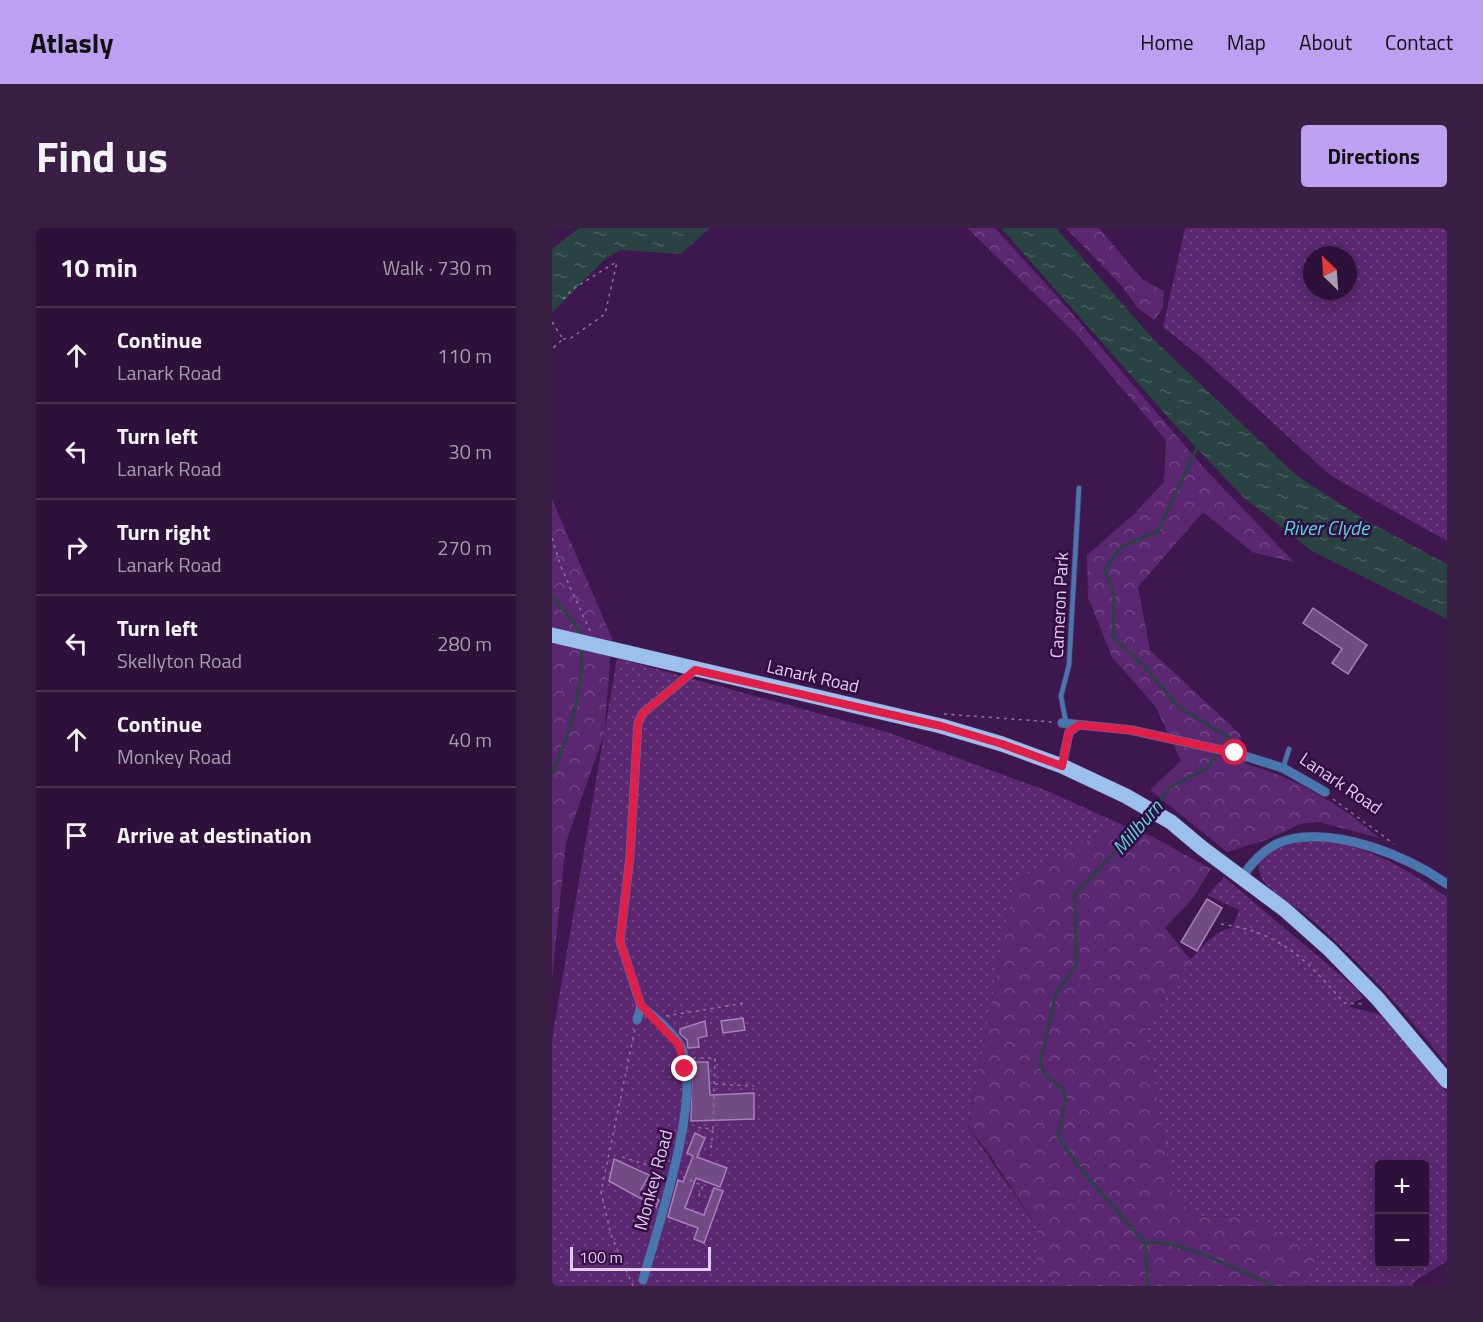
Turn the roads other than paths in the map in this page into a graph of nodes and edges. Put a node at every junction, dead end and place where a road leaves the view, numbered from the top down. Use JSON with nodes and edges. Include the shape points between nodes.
{"nodes":[{"id":1,"x":1079,"y":488,"type":"dead end"},
{"id":2,"x":552,"y":635,"type":"edge"},
{"id":3,"x":695,"y":670,"type":"junction"},
{"id":4,"x":1064,"y":723,"type":"joint"},
{"id":5,"x":1079,"y":725,"type":"junction"},
{"id":6,"x":1289,"y":749,"type":"dead end"},
{"id":7,"x":1062,"y":766,"type":"junction"},
{"id":8,"x":1283,"y":768,"type":"junction"},
{"id":9,"x":1325,"y":792,"type":"road end"},
{"id":10,"x":1242,"y":877,"type":"junction"},
{"id":11,"x":1447,"y":884,"type":"edge"},
{"id":12,"x":641,"y":1005,"type":"junction"},
{"id":13,"x":637,"y":1020,"type":"road end"},
{"id":14,"x":1447,"y":1081,"type":"edge"},
{"id":15,"x":643,"y":1280,"type":"dead end"}],
"edges":[{"from":1,"to":4,"type":"lane","name":"Cameron Park","via":[[1069,665],[1061,696]]},
{"from":2,"to":3,"type":"main road","name":"Lanark Road"},
{"from":3,"to":7,"type":"main road","name":"Lanark Road","via":[[941,726]]},
{"from":3,"to":12,"type":"street","via":[[643,713],[638,723],[620,941]]},
{"from":4,"to":5,"type":"street","name":"Lanark Road"},
{"from":5,"to":7,"type":"street","via":[[1069,732]]},
{"from":5,"to":8,"type":"street","name":"Lanark Road","via":[[1131,730],[1195,743]]},
{"from":6,"to":8,"type":"lane"},
{"from":7,"to":10,"type":"main road","name":"Lanark Road","via":[[1171,822]]},
{"from":8,"to":9,"type":"street","name":"Lanark Road"},
{"from":10,"to":11,"type":"street","via":[[1256,858],[1286,840],[1317,836],[1364,844],[1428,871]]},
{"from":10,"to":14,"type":"main road","name":"Lanark Road","via":[[1313,935],[1378,999]]},
{"from":12,"to":13,"type":"street"},
{"from":12,"to":15,"type":"street","name":"Monkey Road","via":[[679,1045],[683,1058],[684,1126]]}]}
